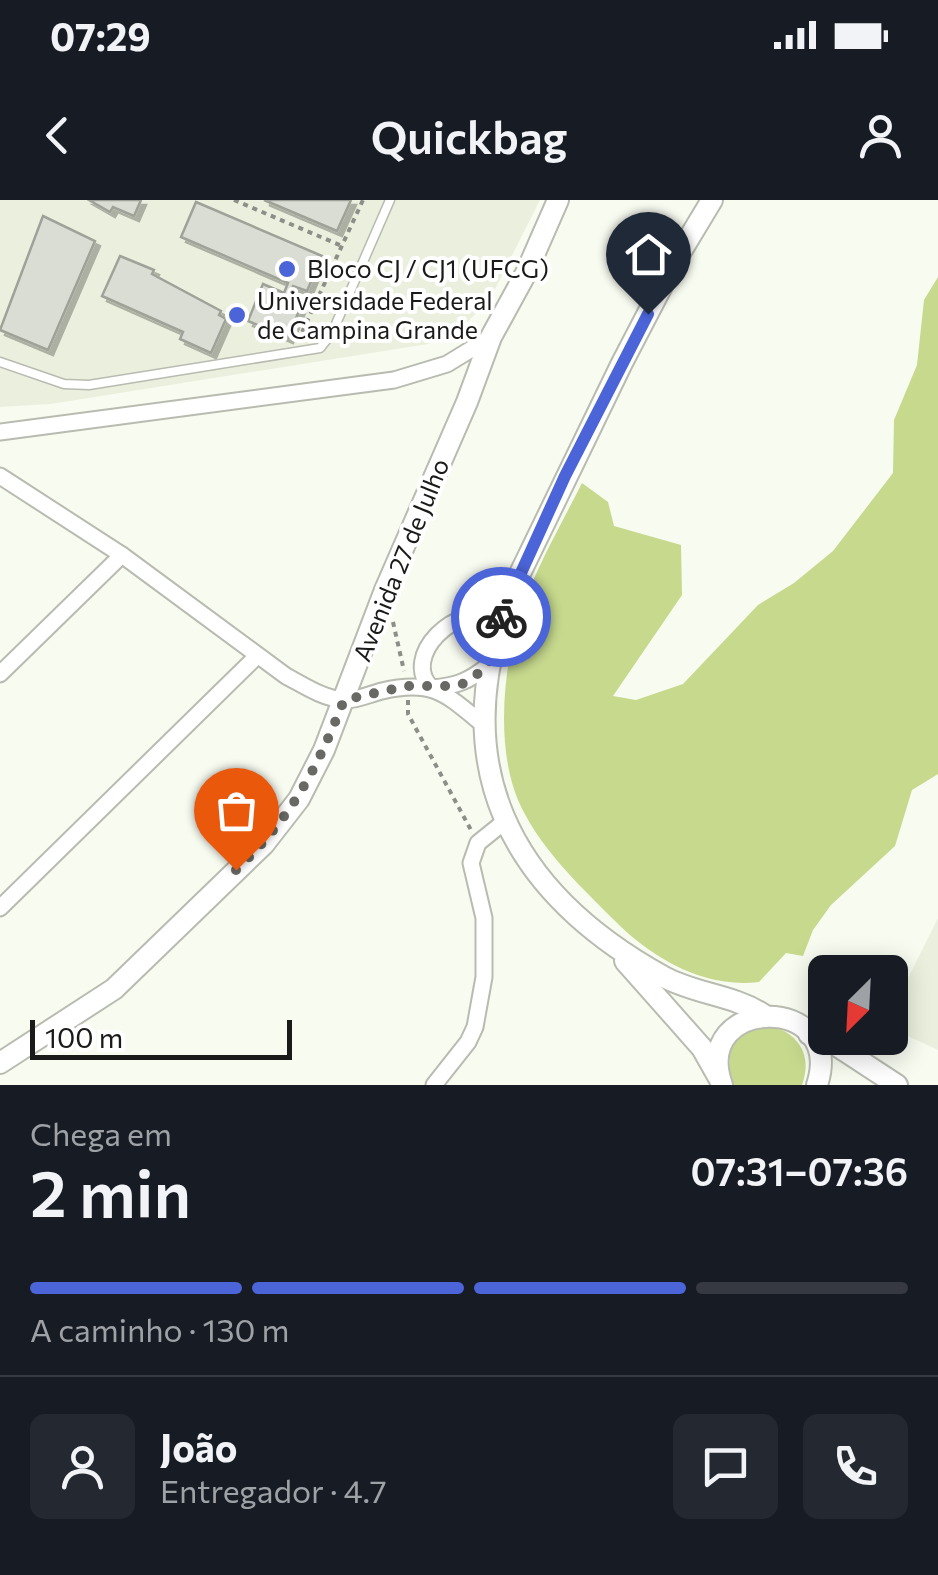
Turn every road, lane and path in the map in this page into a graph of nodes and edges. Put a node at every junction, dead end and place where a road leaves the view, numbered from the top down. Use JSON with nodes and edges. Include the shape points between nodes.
{"nodes":[{"id":1,"x":234,"y":200,"type":"edge"},
{"id":2,"x":363,"y":200,"type":"edge"},
{"id":3,"x":390,"y":200,"type":"edge"},
{"id":4,"x":558,"y":200,"type":"edge"},
{"id":5,"x":712,"y":200,"type":"edge"},
{"id":6,"x":342,"y":246,"type":"junction"},
{"id":7,"x":491,"y":336,"type":"junction"},
{"id":8,"x":292,"y":354,"type":"junction"},
{"id":9,"x":0,"y":362,"type":"edge"},
{"id":10,"x":0,"y":432,"type":"edge"},
{"id":11,"x":0,"y":476,"type":"edge"},
{"id":12,"x":122,"y":555,"type":"junction"},
{"id":13,"x":385,"y":590,"type":"junction"},
{"id":14,"x":499,"y":622,"type":"junction"},
{"id":15,"x":258,"y":656,"type":"junction"},
{"id":16,"x":489,"y":664,"type":"junction"},
{"id":17,"x":0,"y":674,"type":"edge"},
{"id":18,"x":407,"y":686,"type":"junction"},
{"id":19,"x":432,"y":688,"type":"junction"},
{"id":20,"x":344,"y":700,"type":"junction"},
{"id":21,"x":485,"y":726,"type":"junction"},
{"id":22,"x":504,"y":822,"type":"junction"},
{"id":23,"x":478,"y":843,"type":"junction"},
{"id":24,"x":0,"y":908,"type":"edge"},
{"id":25,"x":614,"y":948,"type":"junction"},
{"id":26,"x":764,"y":1015,"type":"junction"},
{"id":27,"x":808,"y":1032,"type":"edge"},
{"id":28,"x":818,"y":1055,"type":"edge"},
{"id":29,"x":851,"y":1055,"type":"edge"},
{"id":30,"x":0,"y":1063,"type":"edge"},
{"id":31,"x":721,"y":1082,"type":"edge"},
{"id":32,"x":434,"y":1085,"type":"edge"},
{"id":33,"x":817,"y":1085,"type":"edge"},
{"id":34,"x":898,"y":1085,"type":"edge"}],
"edges":[{"from":1,"to":6,"type":"path"},
{"from":2,"to":6,"type":"path"},
{"from":3,"to":8,"type":"lane","via":[[326,343]]},
{"from":4,"to":7,"type":"street","name":"Avenida 27 de Julho"},
{"from":5,"to":14,"type":"street","via":[[565,476]]},
{"from":6,"to":8,"type":"path"},
{"from":7,"to":10,"type":"street","via":[[447,364],[394,380]]},
{"from":7,"to":13,"type":"street","name":"Avenida 27 de Julho"},
{"from":8,"to":9,"type":"lane","via":[[88,385],[64,384]]},
{"from":11,"to":12,"type":"street"},
{"from":12,"to":15,"type":"street"},
{"from":12,"to":17,"type":"street"},
{"from":13,"to":18,"type":"path"},
{"from":13,"to":20,"type":"street","name":"Avenida 27 de Julho"},
{"from":14,"to":16,"type":"street"},
{"from":14,"to":19,"type":"street","via":[[468,615],[447,626],[420,667]]},
{"from":15,"to":20,"type":"street","via":[[315,692]]},
{"from":15,"to":24,"type":"street"},
{"from":16,"to":19,"type":"street","via":[[468,682]]},
{"from":16,"to":21,"type":"street"},
{"from":18,"to":19,"type":"street"},
{"from":18,"to":20,"type":"street"},
{"from":18,"to":23,"type":"path","via":[[408,714]]},
{"from":19,"to":21,"type":"street"},
{"from":20,"to":30,"type":"street","name":"Avenida 27 de Julho","via":[[299,799],[264,844],[114,990]]},
{"from":21,"to":22,"type":"street","via":[[487,766]]},
{"from":22,"to":23,"type":"street"},
{"from":22,"to":25,"type":"street","via":[[553,891]]},
{"from":23,"to":32,"type":"street","via":[[470,863],[484,910],[481,1004],[468,1042]]},
{"from":25,"to":26,"type":"street","via":[[680,985]]},
{"from":25,"to":31,"type":"street","via":[[702,1048]]},
{"from":26,"to":27,"type":"street","via":[[789,1018]]},
{"from":26,"to":31,"type":"street","via":[[740,1024],[723,1043]]},
{"from":28,"to":33,"type":"street"},
{"from":29,"to":34,"type":"street"}]}
